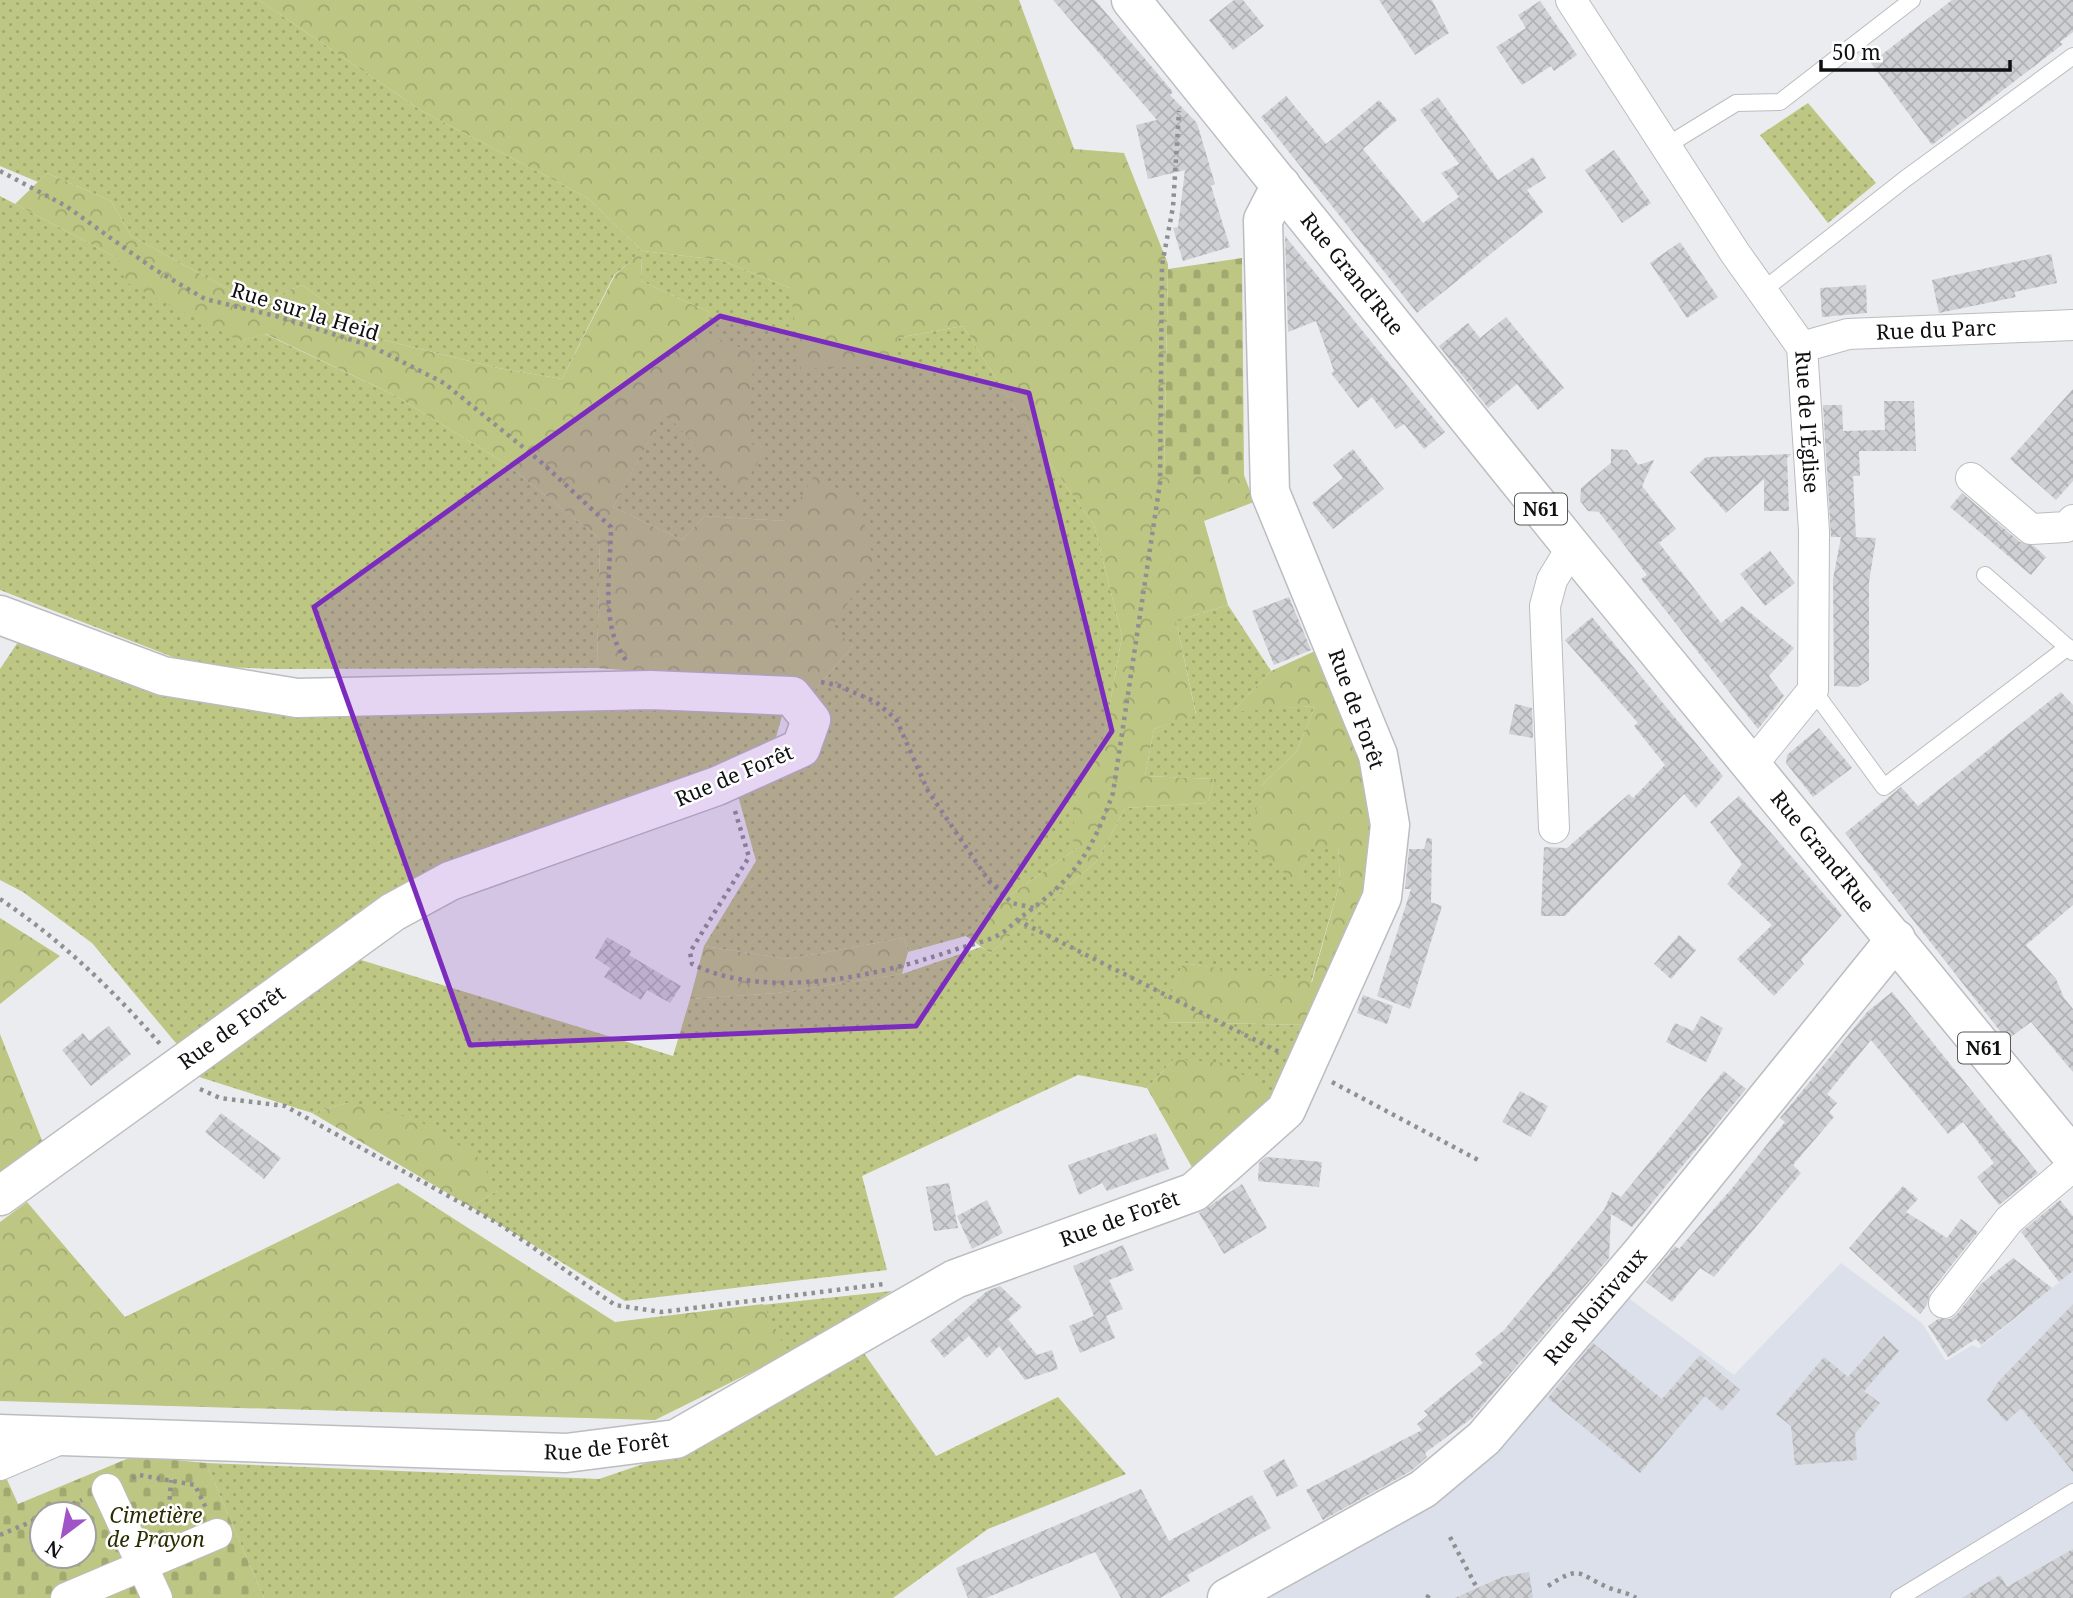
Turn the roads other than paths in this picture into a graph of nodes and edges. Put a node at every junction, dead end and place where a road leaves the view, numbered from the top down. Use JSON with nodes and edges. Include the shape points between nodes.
{"nodes":[{"id":1,"x":1571,"y":0,"type":"edge"},
{"id":2,"x":1912,"y":0,"type":"edge"},
{"id":3,"x":1145,"y":6,"type":"edge"},
{"id":4,"x":2073,"y":55,"type":"edge"},
{"id":5,"x":1666,"y":146,"type":"junction"},
{"id":6,"x":1280,"y":185,"type":"junction"},
{"id":7,"x":1762,"y":291,"type":"junction"},
{"id":8,"x":2073,"y":325,"type":"edge"},
{"id":9,"x":1801,"y":347,"type":"junction"},
{"id":10,"x":1971,"y":478,"type":"dead end"},
{"id":11,"x":2073,"y":520,"type":"edge"},
{"id":12,"x":1572,"y":547,"type":"junction"},
{"id":13,"x":1985,"y":575,"type":"dead end"},
{"id":14,"x":0,"y":615,"type":"edge"},
{"id":15,"x":2070,"y":649,"type":"edge"},
{"id":16,"x":1812,"y":690,"type":"junction"},
{"id":17,"x":1752,"y":766,"type":"junction"},
{"id":18,"x":1554,"y":828,"type":"dead end"},
{"id":19,"x":1896,"y":939,"type":"junction"},
{"id":20,"x":2073,"y":1157,"type":"edge"},
{"id":21,"x":2073,"y":1166,"type":"edge"},
{"id":22,"x":0,"y":1196,"type":"edge"},
{"id":23,"x":1944,"y":1303,"type":"dead end"},
{"id":24,"x":0,"y":1434,"type":"edge"},
{"id":25,"x":66,"y":1436,"type":"junction"},
{"id":26,"x":0,"y":1465,"type":"edge"},
{"id":27,"x":107,"y":1489,"type":"road end"},
{"id":28,"x":2073,"y":1492,"type":"edge"},
{"id":29,"x":217,"y":1534,"type":"road end"},
{"id":30,"x":154,"y":1561,"type":"junction"},
{"id":31,"x":66,"y":1598,"type":"edge"},
{"id":32,"x":157,"y":1598,"type":"edge"},
{"id":33,"x":1227,"y":1598,"type":"edge"},
{"id":34,"x":1899,"y":1598,"type":"edge"}],
"edges":[{"from":1,"to":5,"type":"street","name":"Rue de l'Église"},
{"from":2,"to":5,"type":"lane","via":[[1780,102],[1736,103]]},
{"from":3,"to":6,"type":"street","name":"Rue Grand'Rue","number":"N61"},
{"from":4,"to":7,"type":"lane"},
{"from":5,"to":7,"type":"street","name":"Rue de l'Église"},
{"from":6,"to":12,"type":"street","name":"Rue Grand'Rue","number":"N61"},
{"from":6,"to":25,"type":"street","name":"Rue de Forêt","via":[[1263,220],[1270,492],[1378,755],[1390,825],[1382,897],[1286,1110],[1194,1192],[955,1279],[676,1439],[566,1452]]},
{"from":7,"to":9,"type":"street","name":"Rue de l'Église"},
{"from":8,"to":9,"type":"street","name":"Rue du Parc","via":[[1848,334]]},
{"from":9,"to":16,"type":"street","name":"Rue de l'Église","via":[[1814,531]]},
{"from":10,"to":11,"type":"street","via":[[2031,529],[2066,527]]},
{"from":12,"to":17,"type":"street","name":"Rue Grand'Rue","number":"N61"},
{"from":12,"to":18,"type":"street","via":[[1552,580],[1545,606]]},
{"from":13,"to":15,"type":"lane"},
{"from":14,"to":22,"type":"street","name":"Rue de Forêt","via":[[163,676],[297,698],[651,690],[792,696],[811,720],[801,748],[717,786],[450,881],[393,912]]},
{"from":15,"to":16,"type":"lane","via":[[1884,787]]},
{"from":16,"to":17,"type":"street"},
{"from":17,"to":19,"type":"street","name":"Rue Grand'Rue","number":"N61"},
{"from":19,"to":20,"type":"street","name":"Rue Grand'Rue","number":"N61"},
{"from":19,"to":33,"type":"street","name":"Rue Noirivaux","via":[[1644,1250],[1484,1438],[1423,1489]]},
{"from":21,"to":23,"type":"street","via":[[2009,1220]]},
{"from":24,"to":25,"type":"street","name":"Rue de Forêt"},
{"from":25,"to":26,"type":"street"},
{"from":27,"to":30,"type":"street"},
{"from":28,"to":34,"type":"lane"},
{"from":29,"to":30,"type":"street"},
{"from":30,"to":31,"type":"street"},
{"from":30,"to":32,"type":"street"}]}
